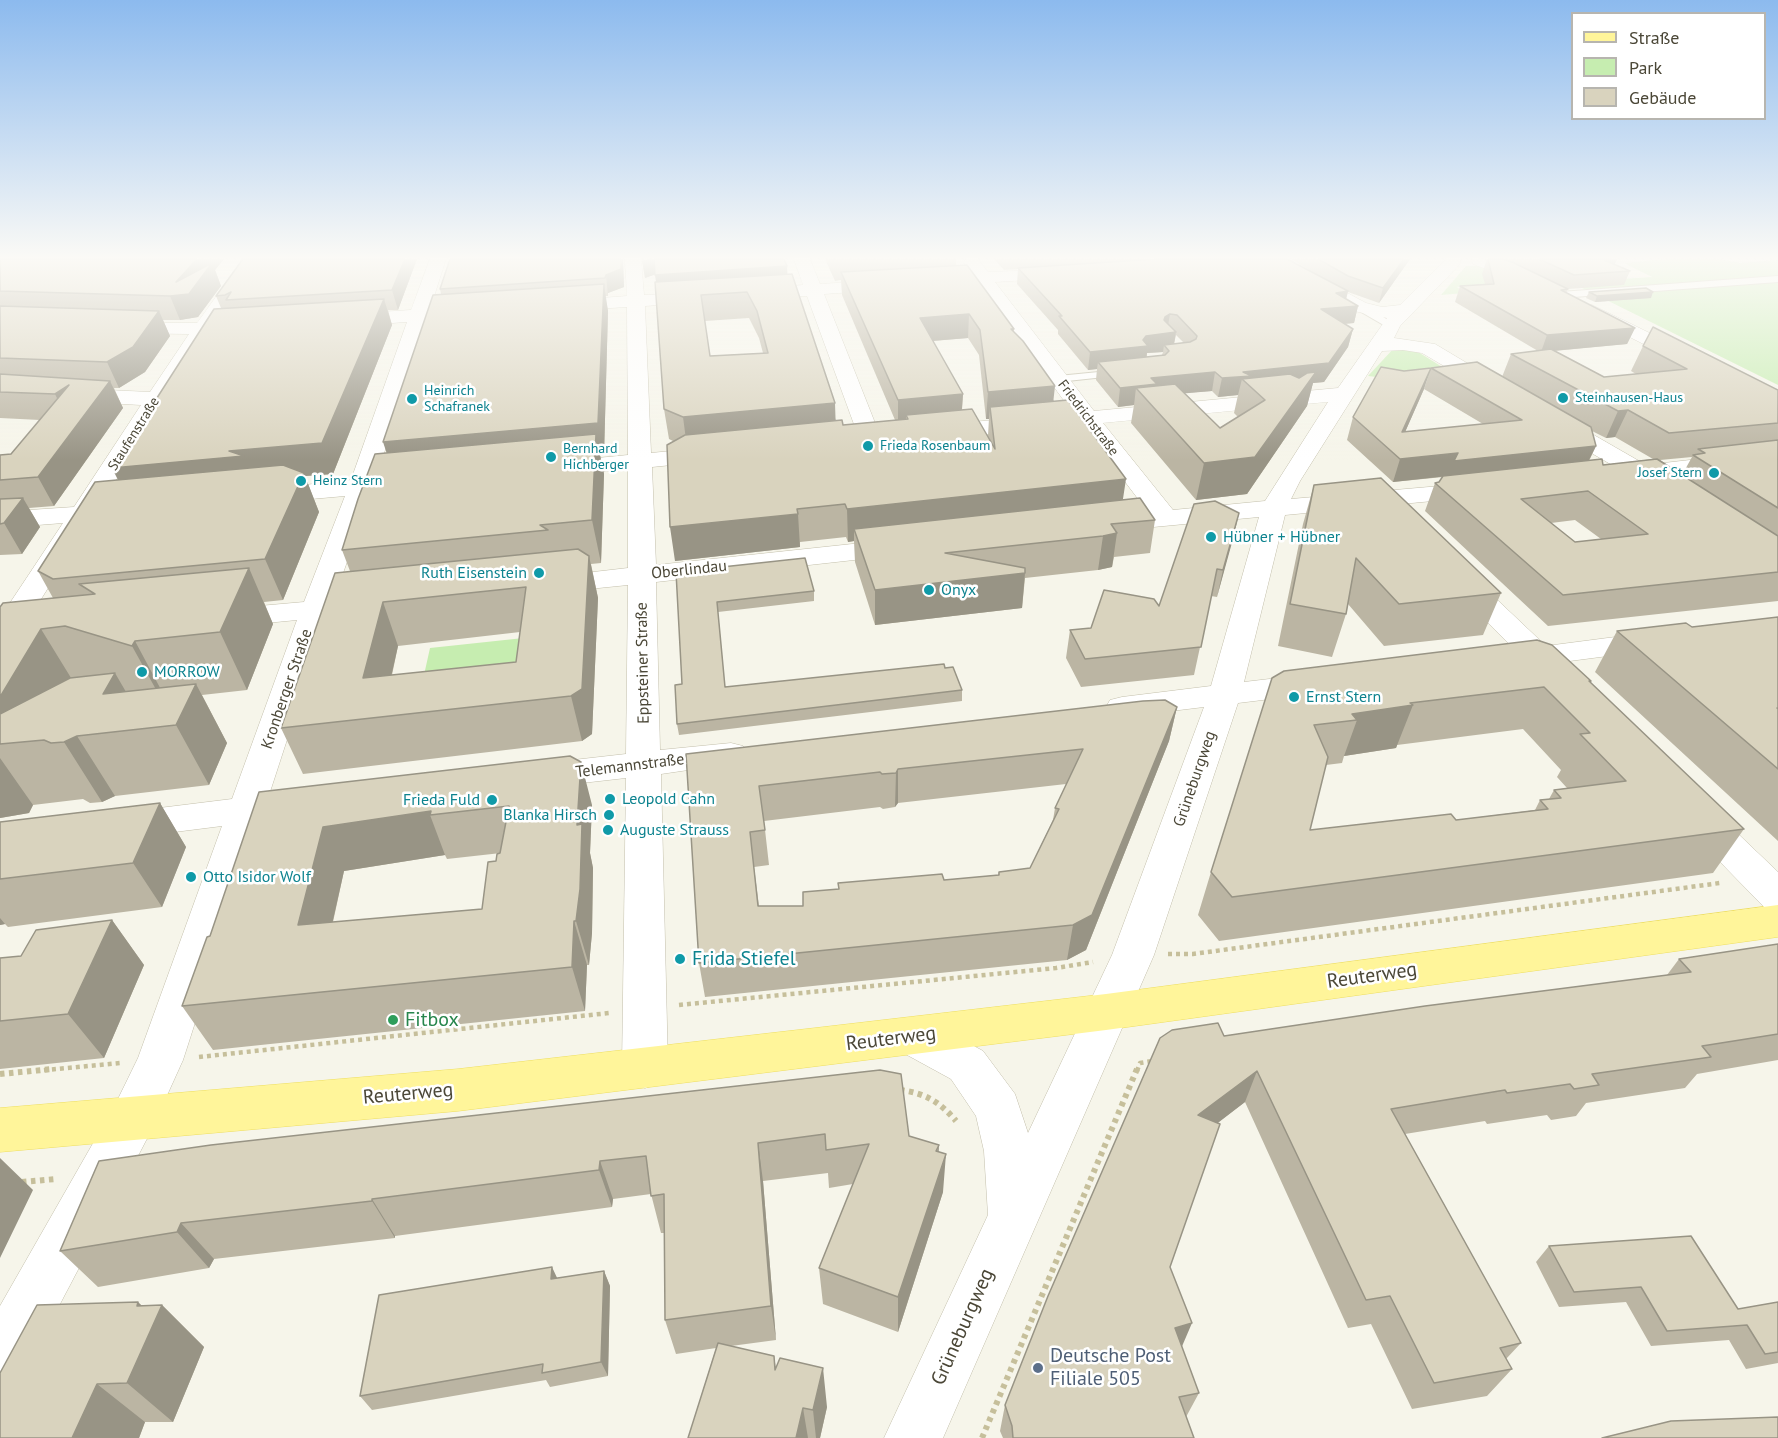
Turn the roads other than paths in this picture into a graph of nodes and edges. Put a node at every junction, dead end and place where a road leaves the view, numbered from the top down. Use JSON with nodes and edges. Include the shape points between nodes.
{"nodes":[{"id":1,"x":105,"y":326,"type":"edge"},
{"id":2,"x":205,"y":326,"type":"edge"},
{"id":3,"x":262,"y":326,"type":"edge"},
{"id":4,"x":413,"y":326,"type":"edge"},
{"id":5,"x":636,"y":326,"type":"edge"},
{"id":6,"x":828,"y":326,"type":"edge"},
{"id":7,"x":1019,"y":326,"type":"edge"},
{"id":8,"x":1375,"y":326,"type":"edge"},
{"id":9,"x":1387,"y":326,"type":"edge"},
{"id":10,"x":1622,"y":326,"type":"edge"},
{"id":11,"x":203,"y":329,"type":"junction"},
{"id":12,"x":1380,"y":332,"type":"junction"},
{"id":13,"x":1706,"y":368,"type":"edge"},
{"id":14,"x":1128,"y":372,"type":"edge"},
{"id":15,"x":1058,"y":379,"type":"junction"},
{"id":16,"x":0,"y":391,"type":"edge"},
{"id":17,"x":1343,"y":394,"type":"junction"},
{"id":18,"x":1509,"y":397,"type":"edge"},
{"id":19,"x":156,"y":399,"type":"junction"},
{"id":20,"x":1540,"y":414,"type":"edge"},
{"id":21,"x":1087,"y":417,"type":"junction"},
{"id":22,"x":916,"y":434,"type":"edge"},
{"id":23,"x":893,"y":436,"type":"edge"},
{"id":24,"x":870,"y":438,"type":"junction"},
{"id":25,"x":847,"y":440,"type":"edge"},
{"id":26,"x":731,"y":452,"type":"edge"},
{"id":27,"x":1778,"y":457,"type":"edge"},
{"id":28,"x":639,"y":461,"type":"junction"},
{"id":29,"x":538,"y":471,"type":"edge"},
{"id":30,"x":1642,"y":472,"type":"junction"},
{"id":31,"x":1608,"y":476,"type":"edge"},
{"id":32,"x":432,"y":480,"type":"edge"},
{"id":33,"x":361,"y":486,"type":"junction"},
{"id":34,"x":1493,"y":488,"type":"edge"},
{"id":35,"x":1671,"y":491,"type":"edge"},
{"id":36,"x":1281,"y":495,"type":"junction"},
{"id":37,"x":245,"y":498,"type":"edge"},
{"id":38,"x":1379,"y":501,"type":"junction"},
{"id":39,"x":141,"y":509,"type":"edge"},
{"id":40,"x":84,"y":514,"type":"junction"},
{"id":41,"x":1165,"y":517,"type":"junction"},
{"id":42,"x":0,"y":520,"type":"edge"},
{"id":43,"x":1404,"y":525,"type":"edge"},
{"id":44,"x":1082,"y":526,"type":"edge"},
{"id":45,"x":927,"y":543,"type":"edge"},
{"id":46,"x":1446,"y":566,"type":"edge"},
{"id":47,"x":642,"y":575,"type":"junction"},
{"id":48,"x":525,"y":587,"type":"edge"},
{"id":49,"x":397,"y":601,"type":"edge"},
{"id":50,"x":315,"y":609,"type":"junction"},
{"id":51,"x":199,"y":621,"type":"edge"},
{"id":52,"x":36,"y":637,"type":"edge"},
{"id":53,"x":1687,"y":637,"type":"edge"},
{"id":54,"x":0,"y":640,"type":"edge"},
{"id":55,"x":1538,"y":656,"type":"junction"},
{"id":56,"x":1492,"y":662,"type":"edge"},
{"id":57,"x":1341,"y":680,"type":"edge"},
{"id":58,"x":1571,"y":689,"type":"edge"},
{"id":59,"x":1225,"y":695,"type":"junction"},
{"id":60,"x":1095,"y":710,"type":"edge"},
{"id":61,"x":763,"y":750,"type":"edge"},
{"id":62,"x":644,"y":764,"type":"junction"},
{"id":63,"x":506,"y":780,"type":"edge"},
{"id":64,"x":1677,"y":796,"type":"edge"},
{"id":65,"x":337,"y":800,"type":"edge"},
{"id":66,"x":246,"y":810,"type":"junction"},
{"id":67,"x":94,"y":830,"type":"edge"},
{"id":68,"x":1778,"y":896,"type":"edge"},
{"id":69,"x":1778,"y":921,"type":"edge"},
{"id":70,"x":1106,"y":1012,"type":"junction"},
{"id":71,"x":914,"y":1036,"type":"junction"},
{"id":72,"x":645,"y":1068,"type":"junction"},
{"id":73,"x":133,"y":1118,"type":"junction"},
{"id":74,"x":0,"y":1130,"type":"edge"},
{"id":75,"x":1013,"y":1216,"type":"junction"},
{"id":76,"x":0,"y":1360,"type":"edge"},
{"id":77,"x":913,"y":1438,"type":"edge"}],
"edges":[{"from":1,"to":11,"type":"street"},
{"from":2,"to":11,"type":"street","name":"Staufenstraße"},
{"from":3,"to":11,"type":"street"},
{"from":4,"to":33,"type":"street","name":"Kronberger Straße"},
{"from":5,"to":28,"type":"street","name":"Eppsteiner Straße"},
{"from":6,"to":24,"type":"street"},
{"from":7,"to":15,"type":"street","name":"Friedrichstraße"},
{"from":8,"to":12,"type":"lane"},
{"from":9,"to":12,"type":"street","name":"Grüneburgweg"},
{"from":10,"to":13,"type":"street"},
{"from":11,"to":19,"type":"street","name":"Staufenstraße"},
{"from":12,"to":17,"type":"street","name":"Grüneburgweg"},
{"from":12,"to":18,"type":"street","via":[[1403,344],[1428,348]]},
{"from":14,"to":15,"type":"lane"},
{"from":15,"to":21,"type":"street","name":"Friedrichstraße"},
{"from":16,"to":19,"type":"street"},
{"from":17,"to":21,"type":"street"},
{"from":17,"to":36,"type":"street","name":"Grüneburgweg"},
{"from":19,"to":40,"type":"street","name":"Staufenstraße"},
{"from":20,"to":30,"type":"street"},
{"from":21,"to":22,"type":"street"},
{"from":21,"to":41,"type":"street","name":"Friedrichstraße"},
{"from":23,"to":24,"type":"street"},
{"from":24,"to":25,"type":"street"},
{"from":26,"to":28,"type":"street"},
{"from":27,"to":30,"type":"street"},
{"from":28,"to":29,"type":"street"},
{"from":28,"to":47,"type":"street","name":"Eppsteiner Straße"},
{"from":30,"to":31,"type":"street"},
{"from":30,"to":35,"type":"street"},
{"from":32,"to":33,"type":"street"},
{"from":33,"to":37,"type":"street"},
{"from":33,"to":50,"type":"street","name":"Kronberger Straße"},
{"from":34,"to":38,"type":"street"},
{"from":36,"to":38,"type":"street"},
{"from":36,"to":41,"type":"street"},
{"from":36,"to":59,"type":"street","name":"Grüneburgweg"},
{"from":38,"to":43,"type":"street"},
{"from":39,"to":40,"type":"street"},
{"from":40,"to":42,"type":"street"},
{"from":40,"to":54,"type":"street","name":"Staufenstraße"},
{"from":41,"to":44,"type":"street"},
{"from":45,"to":47,"type":"street","name":"Oberlindau"},
{"from":46,"to":55,"type":"street"},
{"from":47,"to":48,"type":"street","name":"Oberlindau"},
{"from":47,"to":62,"type":"street","name":"Eppsteiner Straße"},
{"from":49,"to":50,"type":"street"},
{"from":50,"to":51,"type":"street"},
{"from":50,"to":66,"type":"street","name":"Kronberger Straße"},
{"from":52,"to":54,"type":"street"},
{"from":53,"to":55,"type":"street"},
{"from":55,"to":56,"type":"street"},
{"from":55,"to":58,"type":"street"},
{"from":57,"to":59,"type":"street"},
{"from":59,"to":60,"type":"street"},
{"from":59,"to":70,"type":"street","name":"Grüneburgweg","via":[[1133,954]]},
{"from":61,"to":62,"type":"street","name":"Telemannstraße"},
{"from":62,"to":63,"type":"street","name":"Telemannstraße"},
{"from":62,"to":72,"type":"street","name":"Eppsteiner Straße"},
{"from":64,"to":68,"type":"street"},
{"from":65,"to":66,"type":"street"},
{"from":66,"to":67,"type":"street"},
{"from":66,"to":73,"type":"street","name":"Kronberger Straße","via":[[160,1059]]},
{"from":69,"to":70,"type":"main road","name":"Reuterweg"},
{"from":70,"to":71,"type":"main road","name":"Reuterweg"},
{"from":70,"to":75,"type":"street","name":"Grüneburgweg"},
{"from":71,"to":72,"type":"main road","name":"Reuterweg"},
{"from":71,"to":75,"type":"street","name":"Grüneburgweg","via":[[967,1065],[998,1109],[1008,1151]]},
{"from":72,"to":73,"type":"main road","name":"Reuterweg","via":[[458,1090]]},
{"from":73,"to":74,"type":"main road","name":"Reuterweg"},
{"from":73,"to":76,"type":"street","name":"Kronberger Straße"},
{"from":75,"to":77,"type":"street","name":"Grüneburgweg"}]}
